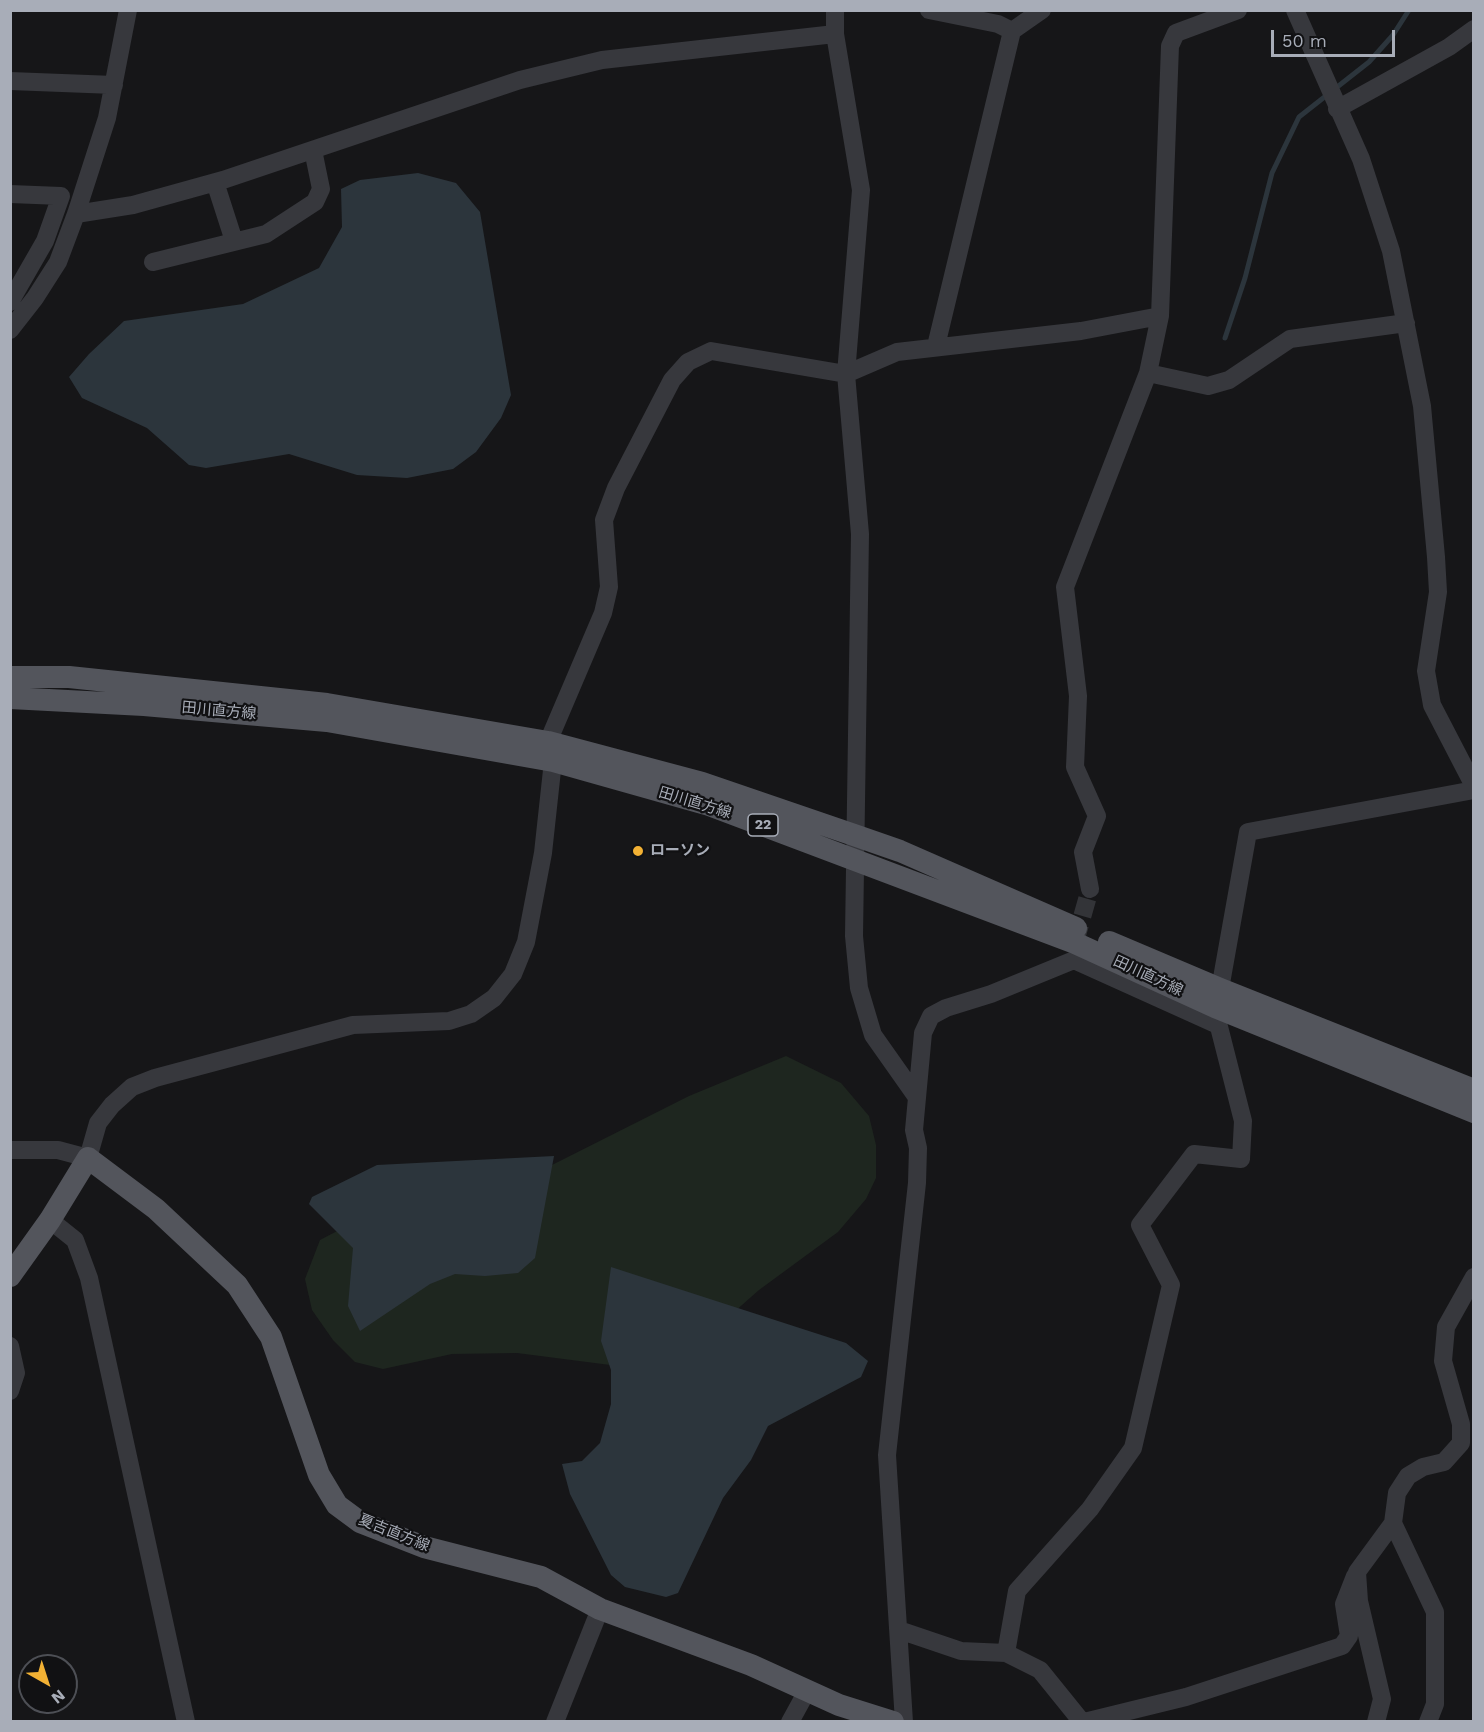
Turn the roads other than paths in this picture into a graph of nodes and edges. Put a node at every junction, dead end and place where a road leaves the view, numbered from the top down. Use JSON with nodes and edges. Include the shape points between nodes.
{"nodes":[{"id":1,"x":128,"y":10,"type":"edge"},
{"id":2,"x":835,"y":10,"type":"edge"},
{"id":3,"x":929,"y":10,"type":"edge"},
{"id":4,"x":1042,"y":10,"type":"edge"},
{"id":5,"x":1238,"y":10,"type":"edge"},
{"id":6,"x":1295,"y":10,"type":"edge"},
{"id":7,"x":1473,"y":29,"type":"edge"},
{"id":8,"x":1012,"y":31,"type":"junction"},
{"id":9,"x":835,"y":34,"type":"junction"},
{"id":10,"x":10,"y":81,"type":"edge"},
{"id":11,"x":114,"y":85,"type":"junction"},
{"id":12,"x":1336,"y":109,"type":"junction"},
{"id":13,"x":313,"y":150,"type":"junction"},
{"id":14,"x":215,"y":182,"type":"junction"},
{"id":15,"x":10,"y":194,"type":"edge"},
{"id":16,"x":76,"y":214,"type":"junction"},
{"id":17,"x":234,"y":241,"type":"junction"},
{"id":18,"x":153,"y":262,"type":"dead end"},
{"id":19,"x":15,"y":307,"type":"edge"},
{"id":20,"x":1160,"y":316,"type":"junction"},
{"id":21,"x":1406,"y":323,"type":"junction"},
{"id":22,"x":10,"y":330,"type":"edge"},
{"id":23,"x":936,"y":346,"type":"junction"},
{"id":24,"x":1148,"y":373,"type":"junction"},
{"id":25,"x":846,"y":374,"type":"junction"},
{"id":26,"x":10,"y":677,"type":"edge"},
{"id":27,"x":10,"y":698,"type":"edge"},
{"id":28,"x":550,"y":751,"type":"junction"},
{"id":29,"x":1473,"y":788,"type":"edge"},
{"id":30,"x":854,"y":835,"type":"junction"},
{"id":31,"x":854,"y":859,"type":"junction"},
{"id":32,"x":1090,"y":889,"type":"tunnel mouth"},
{"id":33,"x":1075,"y":951,"type":"junction"},
{"id":34,"x":1217,"y":1007,"type":"junction"},
{"id":35,"x":1473,"y":1090,"type":"edge"},
{"id":36,"x":916,"y":1095,"type":"junction"},
{"id":37,"x":1473,"y":1112,"type":"edge"},
{"id":38,"x":10,"y":1150,"type":"edge"},
{"id":39,"x":88,"y":1158,"type":"junction"},
{"id":40,"x":50,"y":1220,"type":"junction"},
{"id":41,"x":10,"y":1276,"type":"edge"},
{"id":42,"x":1473,"y":1277,"type":"edge"},
{"id":43,"x":10,"y":1346,"type":"edge"},
{"id":44,"x":10,"y":1391,"type":"edge"},
{"id":45,"x":1393,"y":1523,"type":"junction"},
{"id":46,"x":1357,"y":1572,"type":"junction"},
{"id":47,"x":600,"y":1609,"type":"junction"},
{"id":48,"x":899,"y":1630,"type":"junction"},
{"id":49,"x":1006,"y":1653,"type":"junction"},
{"id":50,"x":807,"y":1691,"type":"junction"},
{"id":51,"x":186,"y":1722,"type":"edge"},
{"id":52,"x":555,"y":1722,"type":"edge"},
{"id":53,"x":790,"y":1722,"type":"edge"},
{"id":54,"x":893,"y":1722,"type":"edge"},
{"id":55,"x":904,"y":1722,"type":"edge"},
{"id":56,"x":1083,"y":1722,"type":"edge"},
{"id":57,"x":1376,"y":1722,"type":"edge"},
{"id":58,"x":1428,"y":1722,"type":"edge"}],
"edges":[{"from":1,"to":11,"type":"street"},
{"from":2,"to":9,"type":"street"},
{"from":3,"to":8,"type":"street","via":[[998,24]]},
{"from":4,"to":8,"type":"street"},
{"from":5,"to":20,"type":"street","via":[[1176,33],[1170,46]]},
{"from":6,"to":12,"type":"street"},
{"from":7,"to":12,"type":"street","via":[[1449,47]]},
{"from":8,"to":23,"type":"street"},
{"from":9,"to":13,"type":"street","via":[[602,60],[519,80]]},
{"from":9,"to":25,"type":"street","via":[[861,190]]},
{"from":10,"to":11,"type":"street"},
{"from":11,"to":16,"type":"street","via":[[108,118]]},
{"from":12,"to":21,"type":"street","via":[[1360,159],[1388,240]]},
{"from":13,"to":14,"type":"street"},
{"from":13,"to":17,"type":"street","via":[[321,189],[315,202],[266,234]]},
{"from":14,"to":16,"type":"street","via":[[133,205]]},
{"from":14,"to":17,"type":"street"},
{"from":15,"to":19,"type":"street","via":[[61,196]]},
{"from":16,"to":19,"type":"street","via":[[57,262]]},
{"from":17,"to":18,"type":"street"},
{"from":19,"to":22,"type":"street"},
{"from":20,"to":23,"type":"street","via":[[1081,331]]},
{"from":20,"to":24,"type":"street"},
{"from":21,"to":24,"type":"street","via":[[1290,339],[1229,380],[1208,387]]},
{"from":21,"to":29,"type":"street","via":[[1422,406],[1436,557],[1438,592],[1426,671],[1432,705]]},
{"from":23,"to":25,"type":"street","via":[[897,352]]},
{"from":24,"to":32,"type":"street","via":[[1065,587],[1078,696],[1075,767],[1097,816],[1083,852]]},
{"from":25,"to":28,"type":"street","via":[[711,351],[688,362],[672,380],[616,488],[604,520],[609,587],[603,613]]},
{"from":25,"to":30,"type":"street","via":[[860,534]]},
{"from":26,"to":28,"type":"main road","name":"田川直方線","number":"22","via":[[69,676],[327,704]]},
{"from":27,"to":28,"type":"main road","name":"田川直方線","number":"22","via":[[327,721]]},
{"from":28,"to":30,"type":"main road","name":"田川直方線","number":"22","via":[[702,783]]},
{"from":28,"to":31,"type":"main road","name":"田川直方線","number":"22"},
{"from":28,"to":39,"type":"street","via":[[543,853],[526,942],[513,974],[494,998],[471,1014],[449,1021],[352,1025],[132,1087],[98,1123]]},
{"from":29,"to":34,"type":"street","via":[[1248,832]]},
{"from":30,"to":31,"type":"street"},
{"from":30,"to":34,"type":"main road","name":"田川直方線","number":"22","via":[[900,851]]},
{"from":31,"to":33,"type":"main road","name":"田川直方線","number":"22"},
{"from":31,"to":36,"type":"street","via":[[859,988],[873,1035]]},
{"from":33,"to":34,"type":"main road","name":"田川直方線","number":"22"},
{"from":33,"to":36,"type":"street","via":[[932,1016],[923,1033]]},
{"from":34,"to":35,"type":"main road","name":"田川直方線","number":"22"},
{"from":34,"to":37,"type":"main road","name":"田川直方線","number":"22"},
{"from":34,"to":49,"type":"street","via":[[1243,1121],[1241,1159],[1194,1154],[1140,1225],[1171,1285],[1133,1448],[1090,1509],[1017,1591]]},
{"from":36,"to":48,"type":"street","via":[[917,1183],[887,1455]]},
{"from":38,"to":39,"type":"street","via":[[58,1150]]},
{"from":39,"to":40,"type":"main road"},
{"from":39,"to":47,"type":"main road","name":"夏吉直方線","via":[[156,1209],[237,1285],[271,1337],[319,1475],[337,1505],[360,1522],[424,1547],[540,1577]]},
{"from":40,"to":41,"type":"main road"},
{"from":40,"to":51,"type":"street","via":[[75,1240],[89,1278]]},
{"from":42,"to":45,"type":"street","via":[[1446,1327],[1443,1360],[1461,1424],[1461,1443],[1444,1462],[1408,1476],[1397,1493]]},
{"from":43,"to":44,"type":"street","via":[[16,1373]]},
{"from":45,"to":46,"type":"street"},
{"from":45,"to":58,"type":"street","via":[[1435,1612],[1435,1704]]},
{"from":46,"to":56,"type":"street","via":[[1344,1604],[1349,1636],[1342,1646],[1186,1697]]},
{"from":46,"to":57,"type":"street","via":[[1359,1601],[1382,1699]]},
{"from":47,"to":50,"type":"main road","name":"夏吉直方線","via":[[751,1665]]},
{"from":47,"to":52,"type":"street"},
{"from":48,"to":49,"type":"street","via":[[961,1652]]},
{"from":48,"to":55,"type":"street"},
{"from":49,"to":56,"type":"street","via":[[1040,1670]]},
{"from":50,"to":53,"type":"street"},
{"from":50,"to":54,"type":"main road","name":"夏吉直方線"}]}
